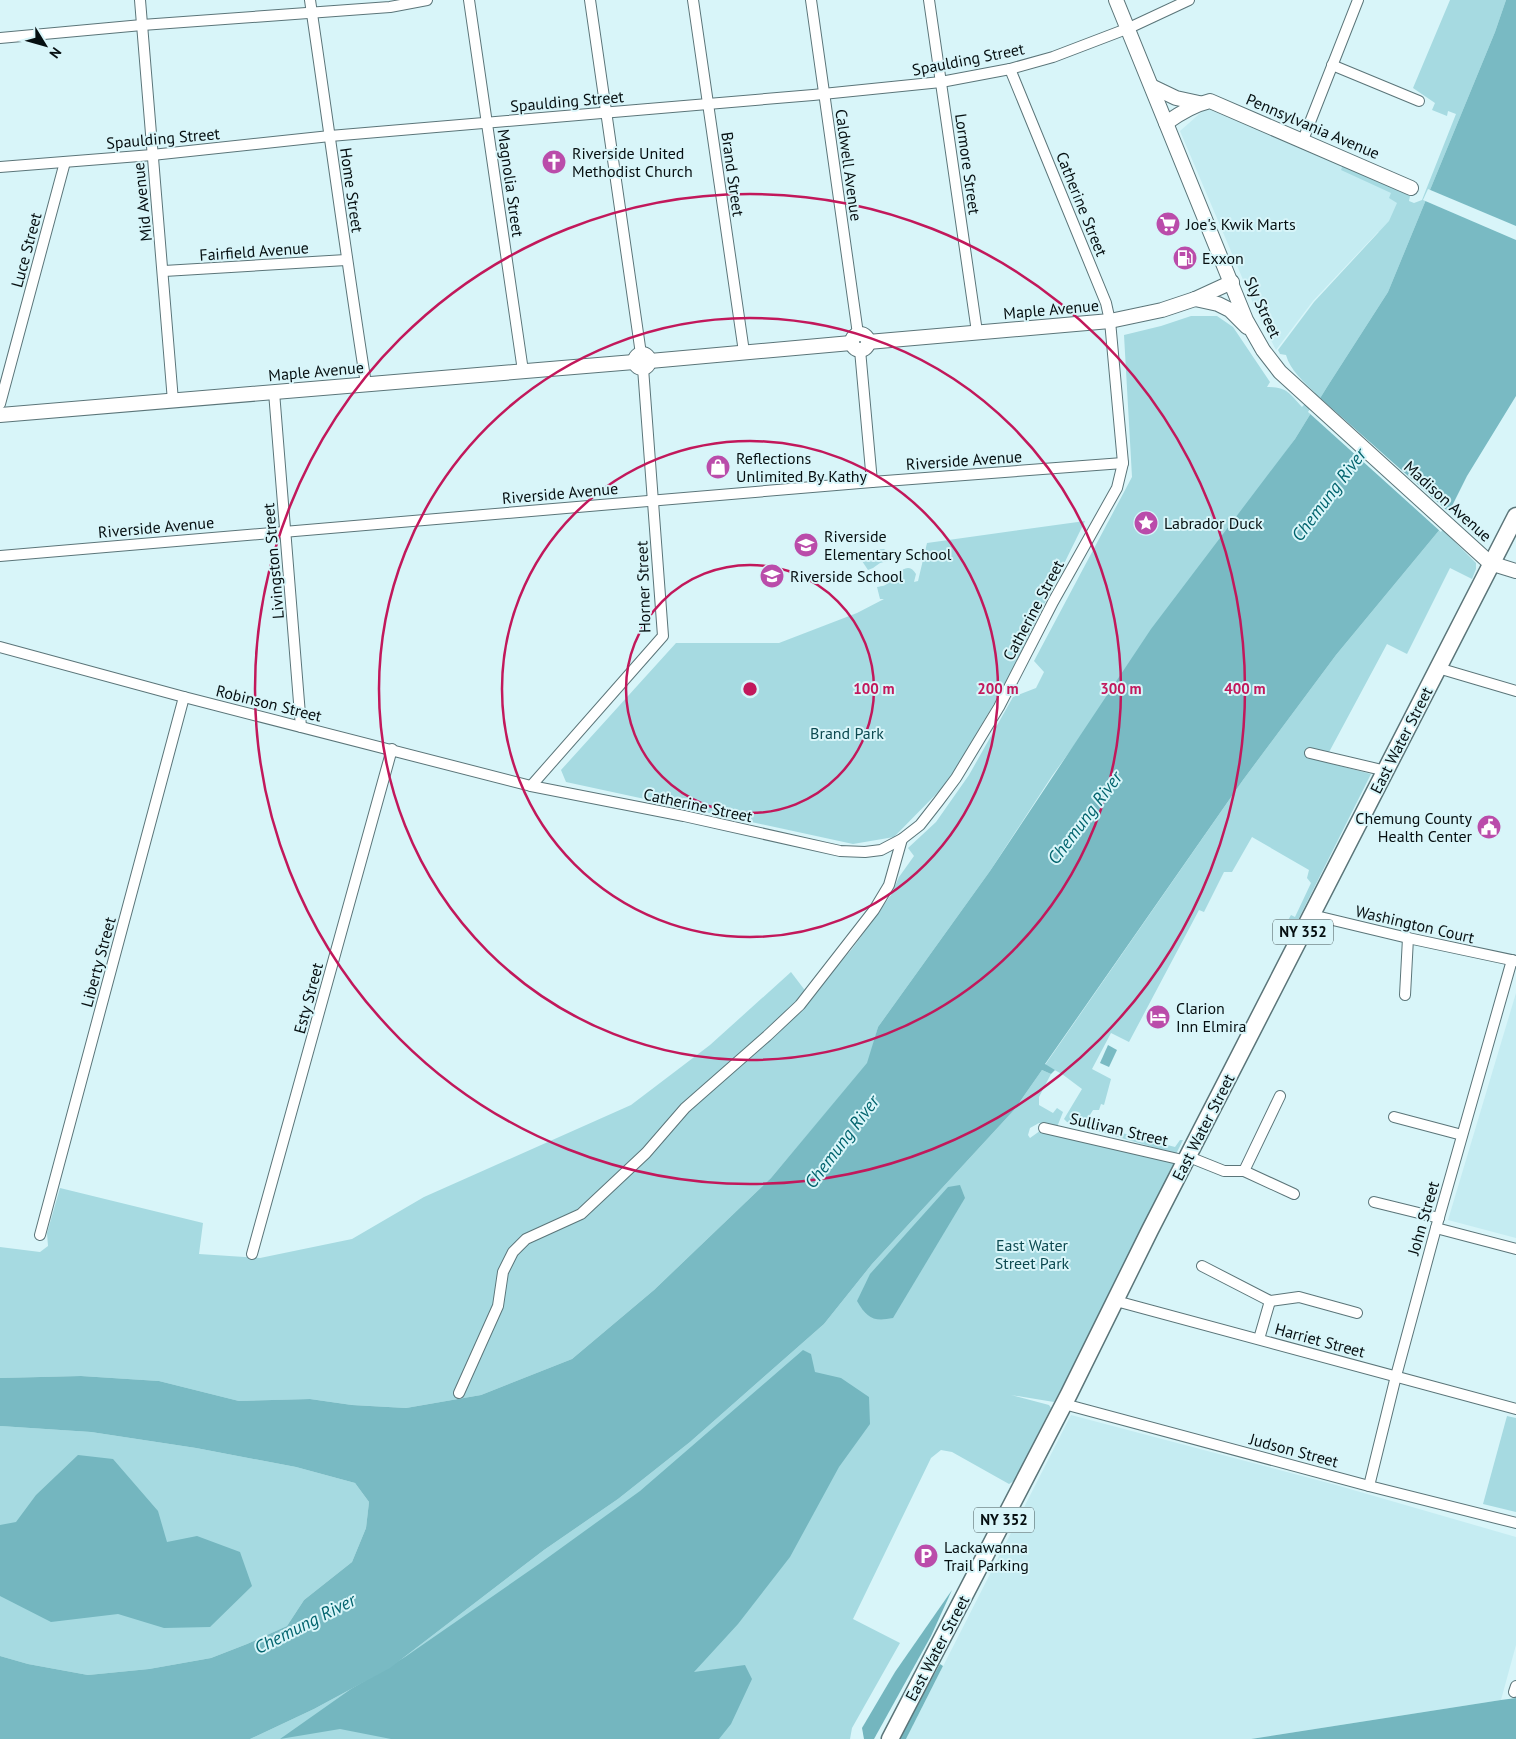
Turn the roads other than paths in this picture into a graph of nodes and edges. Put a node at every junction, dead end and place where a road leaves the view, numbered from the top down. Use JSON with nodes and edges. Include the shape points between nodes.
{"nodes":[{"id":1,"x":140,"y":0,"type":"edge"},
{"id":2,"x":310,"y":0,"type":"edge"},
{"id":3,"x":425,"y":0,"type":"edge"},
{"id":4,"x":469,"y":0,"type":"edge"},
{"id":5,"x":590,"y":0,"type":"edge"},
{"id":6,"x":693,"y":0,"type":"edge"},
{"id":7,"x":811,"y":0,"type":"edge"},
{"id":8,"x":929,"y":0,"type":"edge"},
{"id":9,"x":1116,"y":0,"type":"edge"},
{"id":10,"x":1189,"y":0,"type":"edge"},
{"id":11,"x":1358,"y":0,"type":"edge"},
{"id":12,"x":312,"y":12,"type":"junction"},
{"id":13,"x":142,"y":25,"type":"junction"},
{"id":14,"x":1128,"y":28,"type":"junction"},
{"id":15,"x":0,"y":38,"type":"edge"},
{"id":16,"x":1332,"y":66,"type":"junction"},
{"id":17,"x":1010,"y":69,"type":"junction"},
{"id":18,"x":941,"y":82,"type":"junction"},
{"id":19,"x":1153,"y":87,"type":"junction"},
{"id":20,"x":824,"y":94,"type":"junction"},
{"id":21,"x":1418,"y":101,"type":"dead end"},
{"id":22,"x":708,"y":104,"type":"junction"},
{"id":23,"x":1199,"y":104,"type":"junction"},
{"id":24,"x":607,"y":112,"type":"junction"},
{"id":25,"x":487,"y":122,"type":"junction"},
{"id":26,"x":1166,"y":123,"type":"junction"},
{"id":27,"x":330,"y":136,"type":"junction"},
{"id":28,"x":1303,"y":140,"type":"junction"},
{"id":29,"x":152,"y":155,"type":"junction"},
{"id":30,"x":65,"y":162,"type":"junction"},
{"id":31,"x":0,"y":167,"type":"edge"},
{"id":32,"x":1411,"y":188,"type":"dead end"},
{"id":33,"x":346,"y":260,"type":"junction"},
{"id":34,"x":164,"y":271,"type":"junction"},
{"id":35,"x":1232,"y":282,"type":"junction"},
{"id":36,"x":1195,"y":299,"type":"junction"},
{"id":37,"x":1110,"y":321,"type":"junction"},
{"id":38,"x":977,"y":332,"type":"junction"},
{"id":39,"x":1253,"y":333,"type":"junction"},
{"id":40,"x":859,"y":342,"type":"junction"},
{"id":41,"x":744,"y":352,"type":"junction"},
{"id":42,"x":642,"y":361,"type":"junction"},
{"id":43,"x":523,"y":370,"type":"junction"},
{"id":44,"x":366,"y":384,"type":"junction"},
{"id":45,"x":274,"y":392,"type":"junction"},
{"id":46,"x":173,"y":401,"type":"junction"},
{"id":47,"x":0,"y":404,"type":"edge"},
{"id":48,"x":0,"y":415,"type":"edge"},
{"id":49,"x":1362,"y":447,"type":"joint"},
{"id":50,"x":1123,"y":464,"type":"junction"},
{"id":51,"x":872,"y":482,"type":"junction"},
{"id":52,"x":654,"y":500,"type":"junction"},
{"id":53,"x":1516,"y":516,"type":"edge"},
{"id":54,"x":285,"y":531,"type":"junction"},
{"id":55,"x":0,"y":556,"type":"edge"},
{"id":56,"x":1490,"y":563,"type":"junction"},
{"id":57,"x":1516,"y":570,"type":"edge"},
{"id":58,"x":0,"y":647,"type":"edge"},
{"id":59,"x":1438,"y":668,"type":"junction"},
{"id":60,"x":1516,"y":691,"type":"edge"},
{"id":61,"x":184,"y":697,"type":"junction"},
{"id":62,"x":301,"y":727,"type":"junction"},
{"id":63,"x":392,"y":749,"type":"junction"},
{"id":64,"x":1310,"y":753,"type":"dead end"},
{"id":65,"x":1386,"y":771,"type":"junction"},
{"id":66,"x":532,"y":786,"type":"junction"},
{"id":67,"x":902,"y":839,"type":"junction"},
{"id":68,"x":1312,"y":915,"type":"junction"},
{"id":69,"x":1408,"y":938,"type":"junction"},
{"id":70,"x":1514,"y":961,"type":"edge"},
{"id":71,"x":1404,"y":995,"type":"dead end"},
{"id":72,"x":1280,"y":1096,"type":"dead end"},
{"id":73,"x":1394,"y":1117,"type":"dead end"},
{"id":74,"x":1044,"y":1128,"type":"dead end"},
{"id":75,"x":1462,"y":1135,"type":"junction"},
{"id":76,"x":1188,"y":1159,"type":"junction"},
{"id":77,"x":1244,"y":1171,"type":"junction"},
{"id":78,"x":1294,"y":1194,"type":"dead end"},
{"id":79,"x":1374,"y":1202,"type":"dead end"},
{"id":80,"x":1437,"y":1223,"type":"junction"},
{"id":81,"x":40,"y":1235,"type":"dead end"},
{"id":82,"x":1516,"y":1249,"type":"edge"},
{"id":83,"x":252,"y":1254,"type":"dead end"},
{"id":84,"x":1202,"y":1266,"type":"dead end"},
{"id":85,"x":1116,"y":1301,"type":"junction"},
{"id":86,"x":1270,"y":1301,"type":"junction"},
{"id":87,"x":1357,"y":1313,"type":"dead end"},
{"id":88,"x":1259,"y":1338,"type":"junction"},
{"id":89,"x":1396,"y":1376,"type":"junction"},
{"id":90,"x":459,"y":1393,"type":"dead end"},
{"id":91,"x":1064,"y":1404,"type":"junction"},
{"id":92,"x":1516,"y":1409,"type":"edge"},
{"id":93,"x":1369,"y":1486,"type":"junction"},
{"id":94,"x":1516,"y":1523,"type":"edge"},
{"id":95,"x":890,"y":1739,"type":"edge"}],
"edges":[{"from":1,"to":13,"type":"street","name":"Mid Avenue"},
{"from":2,"to":12,"type":"street","name":"Home Street"},
{"from":3,"to":12,"type":"street","via":[[390,7]]},
{"from":4,"to":25,"type":"street","name":"Magnolia Street"},
{"from":5,"to":24,"type":"street","name":"Horner Street"},
{"from":6,"to":22,"type":"street","name":"Brand Street"},
{"from":7,"to":20,"type":"street","name":"Caldwell Avenue"},
{"from":8,"to":18,"type":"street","name":"Lormore Street"},
{"from":9,"to":14,"type":"main road"},
{"from":10,"to":14,"type":"street","name":"Spaulding Street"},
{"from":11,"to":16,"type":"street"},
{"from":12,"to":13,"type":"street"},
{"from":12,"to":27,"type":"street","name":"Home Street"},
{"from":13,"to":15,"type":"street"},
{"from":13,"to":29,"type":"street","name":"Mid Avenue"},
{"from":14,"to":17,"type":"street","name":"Spaulding Street","via":[[1053,57]]},
{"from":14,"to":19,"type":"main road"},
{"from":16,"to":21,"type":"street"},
{"from":16,"to":28,"type":"street"},
{"from":17,"to":18,"type":"street","name":"Spaulding Street"},
{"from":17,"to":37,"type":"street","name":"Catherine Street","via":[[1106,303]]},
{"from":18,"to":20,"type":"street","name":"Spaulding Street"},
{"from":18,"to":38,"type":"street","name":"Lormore Street"},
{"from":19,"to":23,"type":"main road","name":"Pennsylvania Avenue"},
{"from":19,"to":26,"type":"main road"},
{"from":20,"to":22,"type":"street","name":"Spaulding Street"},
{"from":20,"to":40,"type":"street","name":"Caldwell Avenue"},
{"from":22,"to":24,"type":"street","name":"Spaulding Street"},
{"from":22,"to":41,"type":"street","name":"Brand Street"},
{"from":23,"to":26,"type":"main road"},
{"from":23,"to":28,"type":"main road","name":"Pennsylvania Avenue","via":[[1210,101]]},
{"from":24,"to":25,"type":"street","name":"Spaulding Street"},
{"from":24,"to":42,"type":"street","name":"Horner Street"},
{"from":25,"to":27,"type":"street","name":"Spaulding Street"},
{"from":25,"to":43,"type":"street","name":"Magnolia Street"},
{"from":26,"to":35,"type":"main road","name":"Sly Street"},
{"from":27,"to":29,"type":"street","name":"Spaulding Street"},
{"from":27,"to":33,"type":"street","name":"Home Street"},
{"from":28,"to":32,"type":"main road","name":"Pennsylvania Avenue"},
{"from":29,"to":30,"type":"street","name":"Spaulding Street"},
{"from":29,"to":34,"type":"street","name":"Mid Avenue"},
{"from":30,"to":31,"type":"street","name":"Spaulding Street"},
{"from":30,"to":47,"type":"street","name":"Luce Street"},
{"from":33,"to":34,"type":"street","name":"Fairfield Avenue"},
{"from":33,"to":44,"type":"street","name":"Home Street"},
{"from":34,"to":46,"type":"street","name":"Mid Avenue"},
{"from":35,"to":36,"type":"main road","name":"Maple Avenue"},
{"from":35,"to":39,"type":"main road","name":"Sly Street"},
{"from":36,"to":37,"type":"main road","name":"Maple Avenue"},
{"from":36,"to":39,"type":"main road","via":[[1230,310]]},
{"from":37,"to":38,"type":"main road","name":"Maple Avenue"},
{"from":37,"to":50,"type":"street","name":"Catherine Street"},
{"from":38,"to":40,"type":"main road","name":"Maple Avenue"},
{"from":39,"to":49,"type":"main road","name":"Sly Street","via":[[1280,372]]},
{"from":40,"to":41,"type":"main road","name":"Maple Avenue"},
{"from":40,"to":51,"type":"street","name":"Caldwell Avenue"},
{"from":41,"to":42,"type":"main road","name":"Maple Avenue"},
{"from":42,"to":43,"type":"main road","name":"Maple Avenue"},
{"from":42,"to":52,"type":"street","name":"Horner Street"},
{"from":43,"to":44,"type":"main road","name":"Maple Avenue"},
{"from":44,"to":45,"type":"main road","name":"Maple Avenue"},
{"from":45,"to":46,"type":"main road","name":"Maple Avenue"},
{"from":45,"to":54,"type":"street","name":"Livingston Street"},
{"from":46,"to":48,"type":"main road","name":"Maple Avenue"},
{"from":49,"to":56,"type":"main road","name":"Madison Avenue"},
{"from":50,"to":51,"type":"street","name":"Riverside Avenue"},
{"from":50,"to":67,"type":"street","name":"Catherine Street","via":[[1117,488],[999,707],[956,778],[920,825]]},
{"from":51,"to":52,"type":"street","name":"Riverside Avenue"},
{"from":52,"to":54,"type":"street","name":"Riverside Avenue"},
{"from":52,"to":66,"type":"street","name":"Horner Street","via":[[663,636]]},
{"from":53,"to":56,"type":"main road","name":"East Water Street","number":"NY 352"},
{"from":54,"to":55,"type":"street","name":"Riverside Avenue"},
{"from":54,"to":62,"type":"street","name":"Livingston Street"},
{"from":56,"to":57,"type":"main road","name":"Madison Avenue"},
{"from":56,"to":59,"type":"main road","name":"East Water Street","number":"NY 352"},
{"from":58,"to":61,"type":"street","name":"Robinson Street"},
{"from":59,"to":60,"type":"street"},
{"from":59,"to":65,"type":"main road","name":"East Water Street","number":"NY 352"},
{"from":61,"to":62,"type":"street","name":"Robinson Street"},
{"from":61,"to":81,"type":"street","name":"Liberty Street"},
{"from":62,"to":63,"type":"street","name":"Robinson Street"},
{"from":63,"to":66,"type":"street","name":"Robinson Street"},
{"from":63,"to":83,"type":"street","name":"Esty Street"},
{"from":64,"to":65,"type":"street"},
{"from":65,"to":68,"type":"main road","name":"East Water Street","number":"NY 352"},
{"from":66,"to":67,"type":"street","name":"Catherine Street","via":[[840,851],[881,850]]},
{"from":67,"to":90,"type":"street","via":[[889,885],[874,910],[800,1005],[685,1108],[646,1153],[581,1214],[526,1239],[513,1252],[503,1272],[498,1306]]},
{"from":68,"to":69,"type":"street","name":"Washington Court"},
{"from":68,"to":76,"type":"main road","name":"East Water Street","number":"NY 352"},
{"from":69,"to":70,"type":"street","name":"Washington Court"},
{"from":69,"to":71,"type":"street"},
{"from":70,"to":75,"type":"street","name":"John Street"},
{"from":72,"to":77,"type":"street"},
{"from":73,"to":75,"type":"street"},
{"from":74,"to":76,"type":"street","name":"Sullivan Street"},
{"from":75,"to":80,"type":"street","name":"John Street"},
{"from":76,"to":77,"type":"street","name":"Sullivan Street","via":[[1224,1171]]},
{"from":76,"to":85,"type":"main road","name":"East Water Street","number":"NY 352"},
{"from":77,"to":78,"type":"street"},
{"from":79,"to":80,"type":"street"},
{"from":80,"to":82,"type":"street"},
{"from":80,"to":89,"type":"street","name":"John Street"},
{"from":84,"to":86,"type":"street"},
{"from":85,"to":88,"type":"street","name":"Harriet Street"},
{"from":85,"to":91,"type":"main road","name":"East Water Street","number":"NY 352"},
{"from":86,"to":87,"type":"street","via":[[1299,1297]]},
{"from":86,"to":88,"type":"street"},
{"from":88,"to":89,"type":"street","name":"Harriet Street"},
{"from":89,"to":92,"type":"street","name":"Harriet Street"},
{"from":89,"to":93,"type":"street","name":"John Street"},
{"from":91,"to":93,"type":"street","name":"Judson Street"},
{"from":91,"to":95,"type":"main road","name":"East Water Street","number":"NY 352"},
{"from":93,"to":94,"type":"street","name":"Judson Street"}]}
